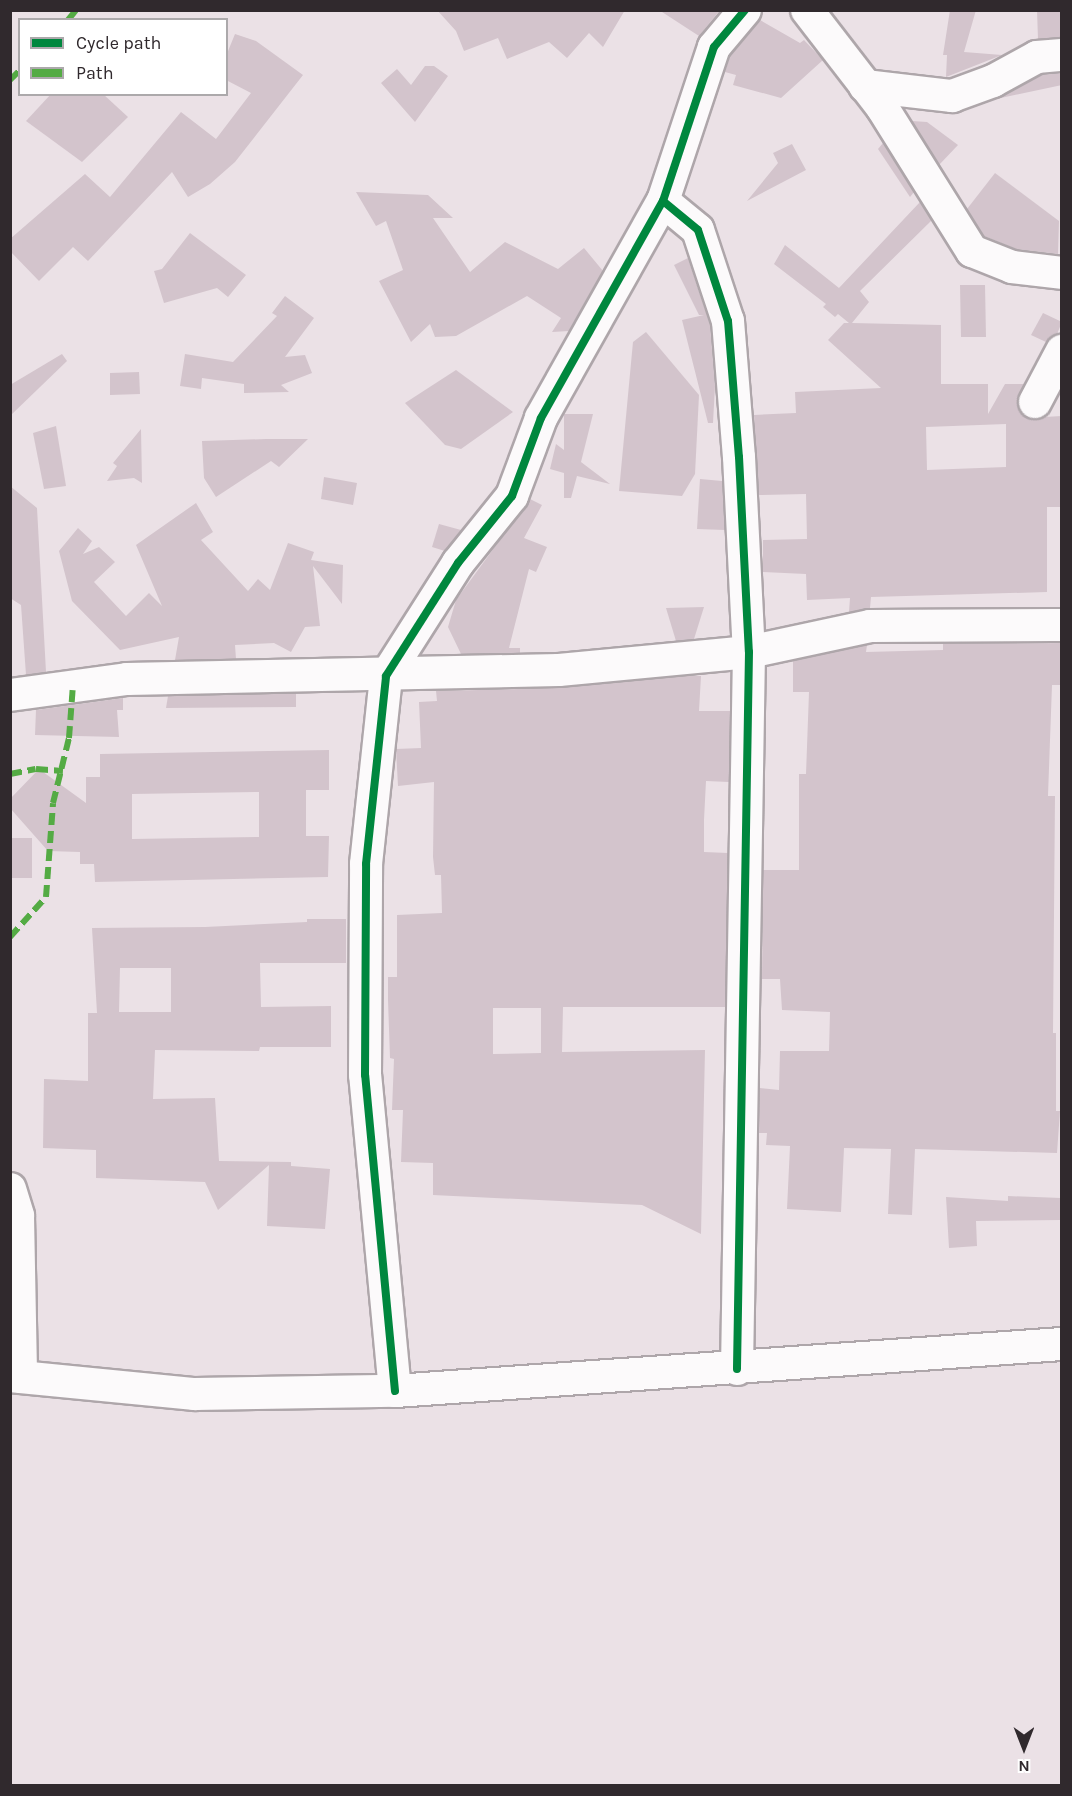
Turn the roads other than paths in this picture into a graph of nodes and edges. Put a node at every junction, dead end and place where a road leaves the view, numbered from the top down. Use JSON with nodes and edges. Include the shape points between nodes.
{"nodes":[{"id":1,"x":745,"y":10,"type":"edge"},
{"id":2,"x":807,"y":10,"type":"edge"},
{"id":3,"x":1062,"y":55,"type":"edge"},
{"id":4,"x":865,"y":86,"type":"junction"},
{"id":5,"x":663,"y":201,"type":"junction"},
{"id":6,"x":1062,"y":273,"type":"edge"},
{"id":7,"x":1062,"y":351,"type":"edge"},
{"id":8,"x":1035,"y":402,"type":"dead end"},
{"id":9,"x":1062,"y":625,"type":"edge"},
{"id":10,"x":748,"y":652,"type":"junction"},
{"id":11,"x":386,"y":676,"type":"junction"},
{"id":12,"x":10,"y":695,"type":"edge"},
{"id":13,"x":10,"y":1189,"type":"edge"},
{"id":14,"x":1062,"y":1344,"type":"edge"},
{"id":15,"x":737,"y":1369,"type":"junction"},
{"id":16,"x":16,"y":1377,"type":"edge"},
{"id":17,"x":395,"y":1391,"type":"junction"}],
"edges":[{"from":1,"to":5,"type":"street","via":[[714,47]]},
{"from":2,"to":4,"type":"street"},
{"from":3,"to":4,"type":"street","via":[[1036,57],[993,81],[952,96]]},
{"from":4,"to":6,"type":"street","via":[[972,251],[1012,267]]},
{"from":5,"to":10,"type":"street","via":[[698,230],[728,321]]},
{"from":5,"to":11,"type":"street","via":[[541,418],[512,496],[458,563]]},
{"from":7,"to":8,"type":"street"},
{"from":9,"to":10,"type":"street","via":[[870,626]]},
{"from":10,"to":11,"type":"street","via":[[559,670]]},
{"from":10,"to":15,"type":"street"},
{"from":11,"to":12,"type":"street","via":[[126,679]]},
{"from":11,"to":17,"type":"street","via":[[366,864],[365,1075]]},
{"from":13,"to":16,"type":"street","via":[[18,1216]]},
{"from":14,"to":15,"type":"street"},
{"from":15,"to":17,"type":"street"},
{"from":16,"to":17,"type":"street","via":[[195,1394]]}]}
